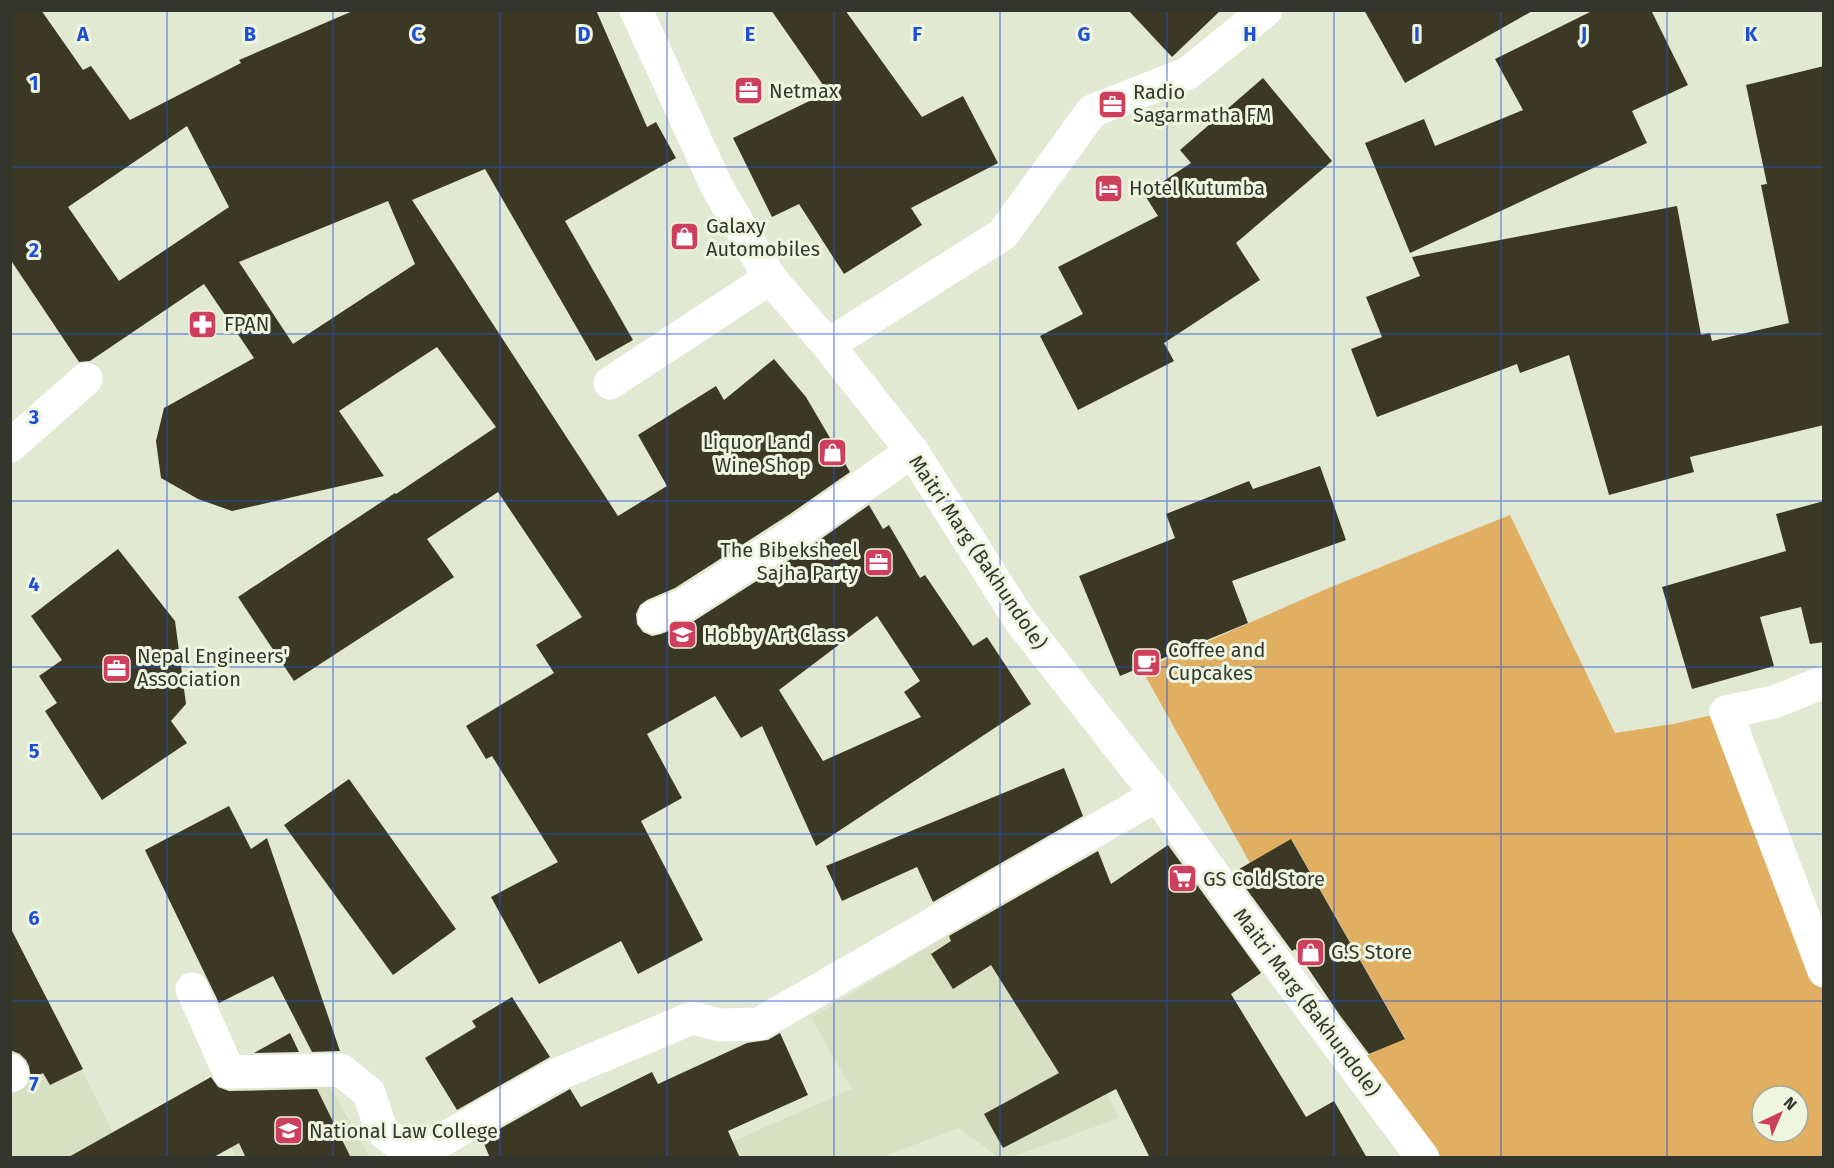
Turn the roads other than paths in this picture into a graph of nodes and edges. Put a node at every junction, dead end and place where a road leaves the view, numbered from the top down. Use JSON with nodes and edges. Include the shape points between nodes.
{"nodes":[{"id":1,"x":636,"y":10,"type":"edge"},
{"id":2,"x":1266,"y":10,"type":"edge"},
{"id":3,"x":770,"y":278,"type":"junction"},
{"id":4,"x":828,"y":345,"type":"junction"},
{"id":5,"x":86,"y":379,"type":"dead end"},
{"id":6,"x":610,"y":383,"type":"dead end"},
{"id":7,"x":10,"y":446,"type":"edge"},
{"id":8,"x":912,"y":452,"type":"junction"},
{"id":9,"x":654,"y":616,"type":"dead end"},
{"id":10,"x":1824,"y":682,"type":"edge"},
{"id":11,"x":1157,"y":795,"type":"junction"},
{"id":12,"x":1824,"y":971,"type":"edge"},
{"id":13,"x":192,"y":989,"type":"dead end"},
{"id":14,"x":10,"y":1070,"type":"edge"},
{"id":15,"x":10,"y":1076,"type":"edge"},
{"id":16,"x":1423,"y":1158,"type":"edge"}],
"edges":[{"from":1,"to":3,"type":"street","name":"Maitri Marg (Bakhundole)","via":[[717,187]]},
{"from":2,"to":4,"type":"street","via":[[1188,73],[1092,111],[1003,234]]},
{"from":3,"to":4,"type":"street","name":"Maitri Marg (Bakhundole)"},
{"from":3,"to":6,"type":"street"},
{"from":4,"to":8,"type":"street","name":"Maitri Marg (Bakhundole)"},
{"from":5,"to":7,"type":"street"},
{"from":8,"to":9,"type":"street","via":[[684,605]]},
{"from":8,"to":11,"type":"street","name":"Maitri Marg (Bakhundole)","via":[[1019,619]]},
{"from":10,"to":12,"type":"street","via":[[1773,702],[1726,712]]},
{"from":11,"to":13,"type":"street","via":[[759,1024],[720,1025],[692,1018],[556,1075],[414,1156],[381,1130],[369,1093],[341,1070],[229,1072]]},
{"from":11,"to":16,"type":"street","name":"Maitri Marg (Bakhundole)"},
{"from":14,"to":15,"type":"street"}]}
